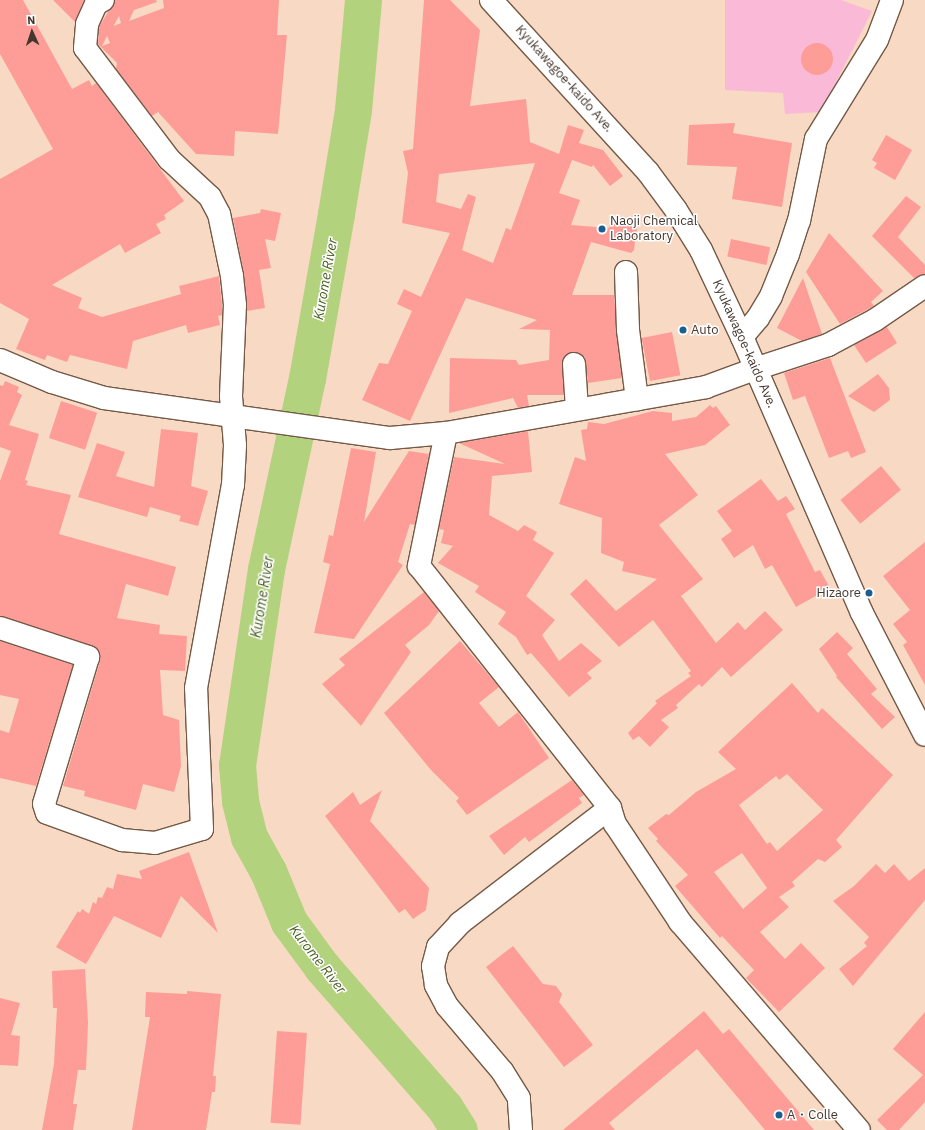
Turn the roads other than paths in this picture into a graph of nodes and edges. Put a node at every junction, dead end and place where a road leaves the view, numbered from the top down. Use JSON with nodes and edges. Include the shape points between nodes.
{"nodes":[{"id":1,"x":103,"y":0,"type":"edge"},
{"id":2,"x":491,"y":0,"type":"edge"},
{"id":3,"x":892,"y":0,"type":"edge"},
{"id":4,"x":626,"y":272,"type":"dead end"},
{"id":5,"x":925,"y":286,"type":"edge"},
{"id":6,"x":742,"y":337,"type":"junction"},
{"id":7,"x":0,"y":360,"type":"edge"},
{"id":8,"x":574,"y":364,"type":"dead end"},
{"id":9,"x":755,"y":369,"type":"junction"},
{"id":10,"x":637,"y":399,"type":"junction"},
{"id":11,"x":577,"y":409,"type":"junction"},
{"id":12,"x":239,"y":416,"type":"junction"},
{"id":13,"x":446,"y":433,"type":"junction"},
{"id":14,"x":0,"y":628,"type":"edge"},
{"id":15,"x":925,"y":735,"type":"edge"},
{"id":16,"x":610,"y":808,"type":"junction"},
{"id":17,"x":521,"y":1130,"type":"edge"},
{"id":18,"x":859,"y":1130,"type":"edge"}],
"edges":[{"from":1,"to":12,"type":"street","via":[[96,4],[87,24],[85,48],[169,159],[210,198],[219,214],[235,305]]},
{"from":2,"to":6,"type":"street","name":"Kyukawagoe-kaido Ave.","via":[[627,148],[676,210],[701,250]]},
{"from":3,"to":6,"type":"street","via":[[877,40],[816,139],[799,220],[788,254],[768,301]]},
{"from":4,"to":10,"type":"street","via":[[628,330]]},
{"from":5,"to":9,"type":"street","via":[[875,320],[828,345]]},
{"from":6,"to":9,"type":"street","name":"Kyukawagoe-kaido Ave."},
{"from":7,"to":12,"type":"street","via":[[52,382],[104,398]]},
{"from":8,"to":11,"type":"street"},
{"from":9,"to":10,"type":"street","via":[[706,387]]},
{"from":9,"to":15,"type":"street","name":"Kyukawagoe-kaido Ave.","via":[[862,612]]},
{"from":10,"to":11,"type":"street"},
{"from":11,"to":13,"type":"street"},
{"from":12,"to":13,"type":"street","via":[[390,438]]},
{"from":12,"to":14,"type":"street","via":[[233,485],[196,688],[198,789],[202,829],[155,843],[122,840],[47,813],[44,804],[88,657]]},
{"from":13,"to":16,"type":"street","via":[[419,566]]},
{"from":16,"to":17,"type":"street","via":[[460,923],[438,947],[433,966],[436,985],[447,1006],[502,1071],[519,1098]]},
{"from":16,"to":18,"type":"street","via":[[615,824],[680,922]]}]}
